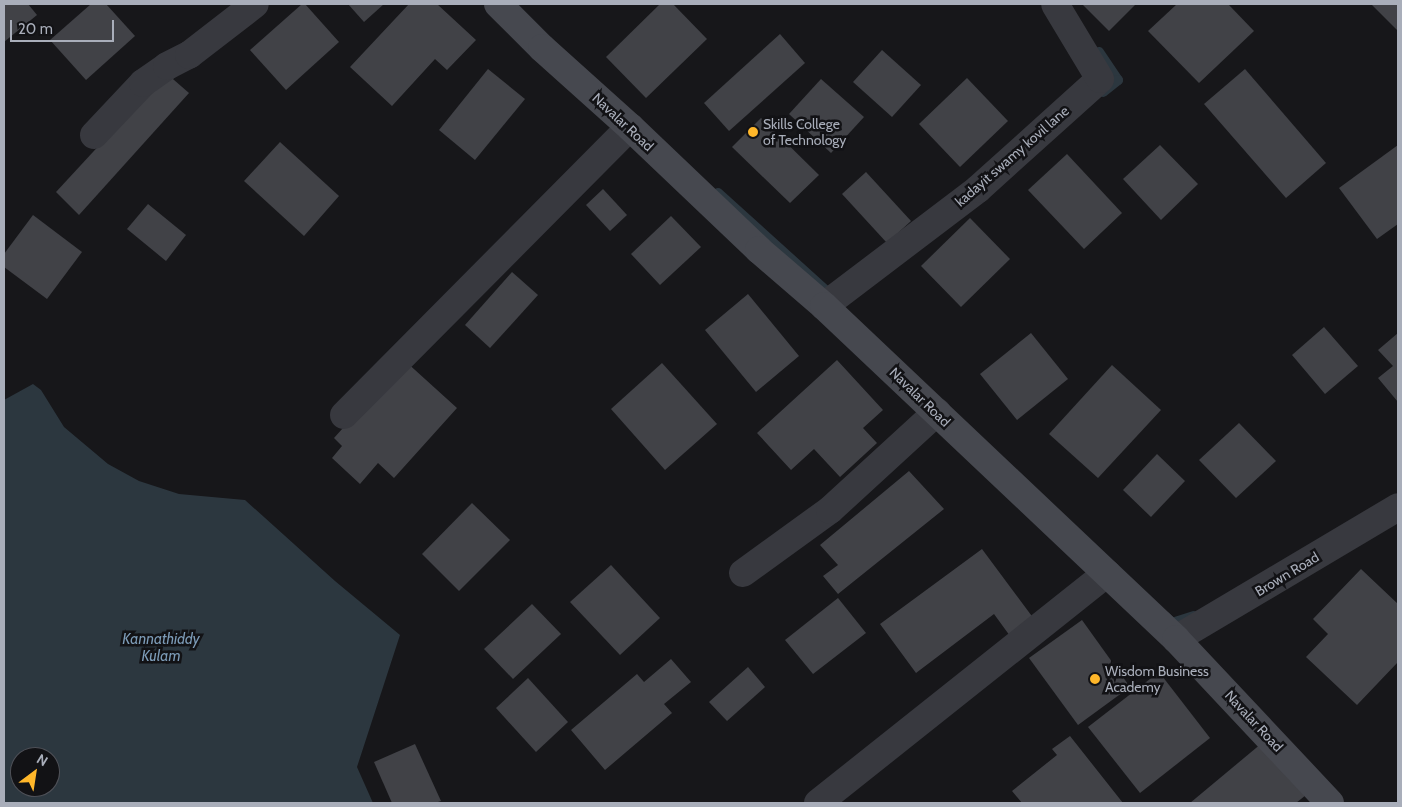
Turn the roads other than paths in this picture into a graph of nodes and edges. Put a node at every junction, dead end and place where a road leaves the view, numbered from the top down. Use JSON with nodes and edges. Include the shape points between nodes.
{"nodes":[{"id":1,"x":254,"y":4,"type":"edge"},
{"id":2,"x":498,"y":4,"type":"edge"},
{"id":3,"x":1055,"y":4,"type":"edge"},
{"id":4,"x":630,"y":128,"type":"junction"},
{"id":5,"x":94,"y":135,"type":"dead end"},
{"id":6,"x":824,"y":306,"type":"junction"},
{"id":7,"x":937,"y":412,"type":"junction"},
{"id":8,"x":344,"y":416,"type":"dead end"},
{"id":9,"x":1398,"y":507,"type":"edge"},
{"id":10,"x":742,"y":573,"type":"dead end"},
{"id":11,"x":1107,"y":573,"type":"junction"},
{"id":12,"x":1176,"y":639,"type":"junction"},
{"id":13,"x":818,"y":803,"type":"edge"},
{"id":14,"x":1330,"y":803,"type":"edge"}],
"edges":[{"from":1,"to":5,"type":"street","via":[[190,56],[167,66],[143,83]]},
{"from":2,"to":4,"type":"street","name":"Navalar Road"},
{"from":3,"to":6,"type":"street","name":"kadayit swamy kovil lane","via":[[1100,79],[978,189]]},
{"from":4,"to":6,"type":"street","name":"Navalar Road","via":[[759,250]]},
{"from":4,"to":8,"type":"street"},
{"from":6,"to":7,"type":"street","name":"Navalar Road"},
{"from":7,"to":10,"type":"street","via":[[830,510]]},
{"from":7,"to":11,"type":"street","name":"Navalar Road"},
{"from":9,"to":12,"type":"street","name":"Brown Road"},
{"from":11,"to":12,"type":"street","name":"Navalar Road"},
{"from":11,"to":13,"type":"street"},
{"from":12,"to":14,"type":"street","name":"Navalar Road"}]}
